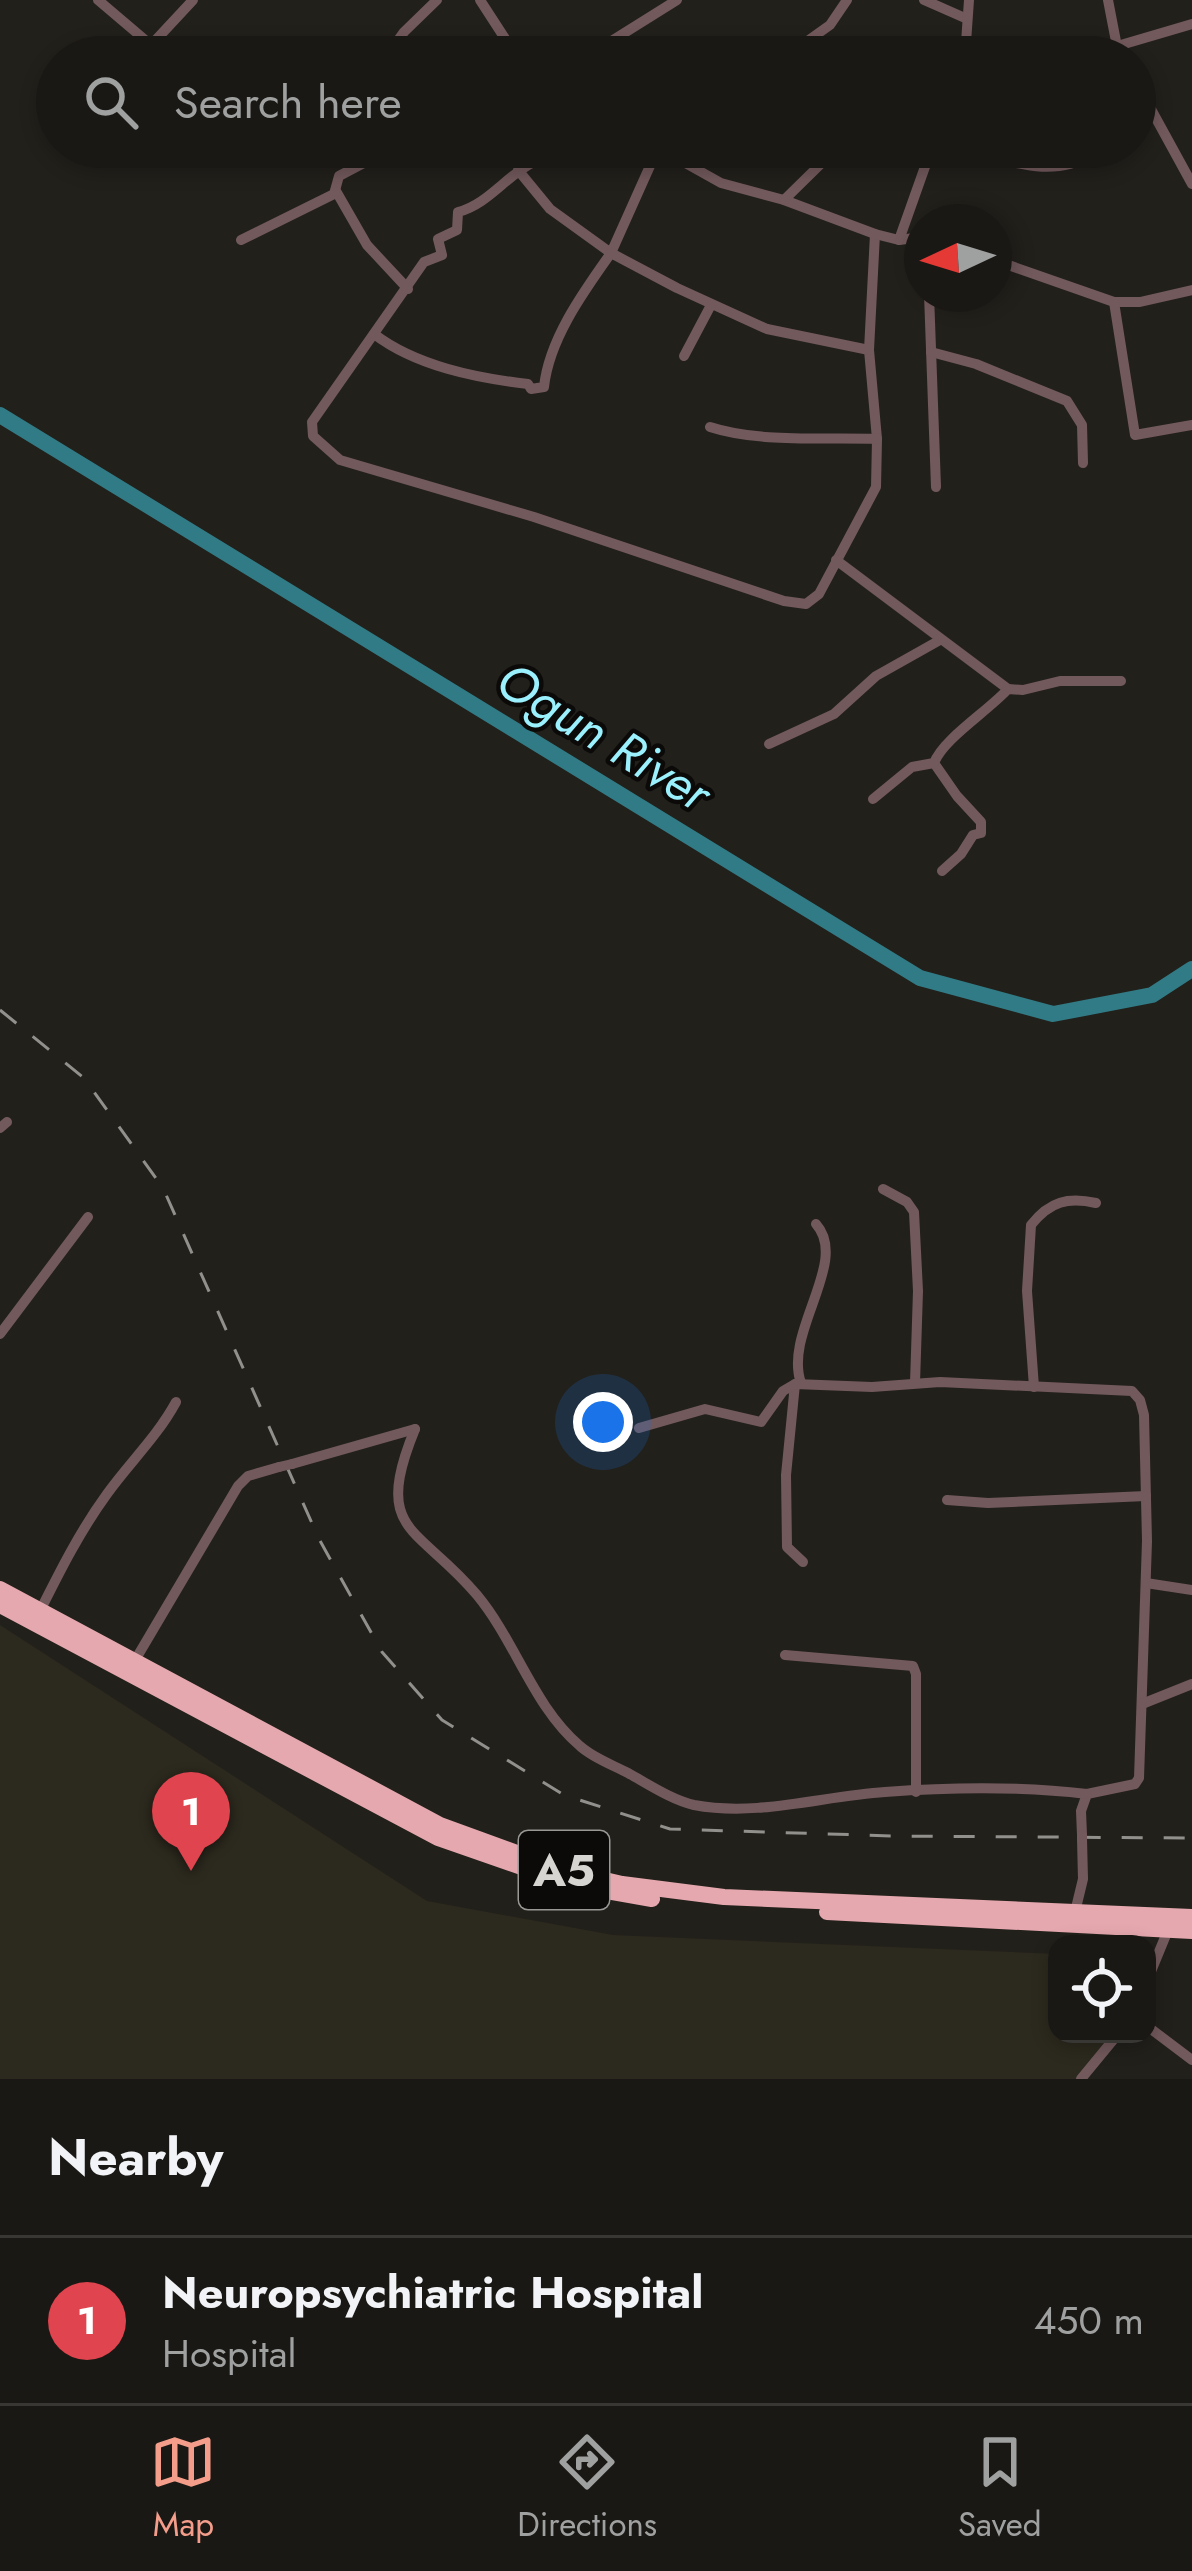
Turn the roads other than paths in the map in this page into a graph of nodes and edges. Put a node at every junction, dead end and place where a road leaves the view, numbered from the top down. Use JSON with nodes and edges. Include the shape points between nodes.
{"nodes":[{"id":1,"x":98,"y":0,"type":"edge"},
{"id":2,"x":194,"y":0,"type":"edge"},
{"id":3,"x":437,"y":0,"type":"edge"},
{"id":4,"x":480,"y":0,"type":"edge"},
{"id":5,"x":676,"y":0,"type":"edge"},
{"id":6,"x":847,"y":0,"type":"edge"},
{"id":7,"x":924,"y":0,"type":"edge"},
{"id":8,"x":968,"y":0,"type":"edge"},
{"id":9,"x":1108,"y":0,"type":"edge"},
{"id":10,"x":964,"y":18,"type":"junction"},
{"id":11,"x":1192,"y":24,"type":"edge"},
{"id":12,"x":140,"y":36,"type":"edge"},
{"id":13,"x":160,"y":36,"type":"edge"},
{"id":14,"x":401,"y":36,"type":"edge"},
{"id":15,"x":503,"y":36,"type":"edge"},
{"id":16,"x":619,"y":36,"type":"edge"},
{"id":17,"x":815,"y":36,"type":"edge"},
{"id":18,"x":968,"y":36,"type":"edge"},
{"id":19,"x":1114,"y":36,"type":"edge"},
{"id":20,"x":1156,"y":37,"type":"edge"},
{"id":21,"x":1156,"y":115,"type":"edge"},
{"id":22,"x":354,"y":168,"type":"edge"},
{"id":23,"x":520,"y":168,"type":"edge"},
{"id":24,"x":649,"y":168,"type":"edge"},
{"id":25,"x":692,"y":168,"type":"edge"},
{"id":26,"x":817,"y":168,"type":"edge"},
{"id":27,"x":924,"y":168,"type":"edge"},
{"id":28,"x":518,"y":170,"type":"junction"},
{"id":29,"x":1192,"y":184,"type":"edge"},
{"id":30,"x":334,"y":194,"type":"junction"},
{"id":31,"x":784,"y":200,"type":"junction"},
{"id":32,"x":875,"y":234,"type":"junction"},
{"id":33,"x":241,"y":239,"type":"dead end"},
{"id":34,"x":904,"y":239,"type":"edge"},
{"id":35,"x":898,"y":240,"type":"junction"},
{"id":36,"x":611,"y":253,"type":"junction"},
{"id":37,"x":1012,"y":266,"type":"edge"},
{"id":38,"x":408,"y":289,"type":"junction"},
{"id":39,"x":1192,"y":290,"type":"edge"},
{"id":40,"x":1114,"y":302,"type":"junction"},
{"id":41,"x":711,"y":304,"type":"junction"},
{"id":42,"x":930,"y":312,"type":"edge"},
{"id":43,"x":374,"y":334,"type":"junction"},
{"id":44,"x":868,"y":350,"type":"junction"},
{"id":45,"x":931,"y":352,"type":"junction"},
{"id":46,"x":684,"y":356,"type":"dead end"},
{"id":47,"x":1192,"y":425,"type":"edge"},
{"id":48,"x":710,"y":427,"type":"dead end"},
{"id":49,"x":877,"y":440,"type":"junction"},
{"id":50,"x":1082,"y":463,"type":"dead end"},
{"id":51,"x":936,"y":488,"type":"dead end"},
{"id":52,"x":836,"y":560,"type":"junction"},
{"id":53,"x":940,"y":640,"type":"junction"},
{"id":54,"x":1121,"y":681,"type":"dead end"},
{"id":55,"x":1008,"y":689,"type":"junction"},
{"id":56,"x":769,"y":744,"type":"dead end"},
{"id":57,"x":934,"y":763,"type":"junction"},
{"id":58,"x":873,"y":799,"type":"dead end"},
{"id":59,"x":942,"y":871,"type":"dead end"},
{"id":60,"x":884,"y":1190,"type":"dead end"},
{"id":61,"x":1096,"y":1203,"type":"dead end"},
{"id":62,"x":88,"y":1217,"type":"dead end"},
{"id":63,"x":816,"y":1223,"type":"dead end"},
{"id":64,"x":0,"y":1334,"type":"edge"},
{"id":65,"x":798,"y":1383,"type":"junction"},
{"id":66,"x":915,"y":1383,"type":"junction"},
{"id":67,"x":1034,"y":1387,"type":"junction"},
{"id":68,"x":176,"y":1402,"type":"dead end"},
{"id":69,"x":639,"y":1428,"type":"dead end"},
{"id":70,"x":1146,"y":1496,"type":"junction"},
{"id":71,"x":947,"y":1499,"type":"dead end"},
{"id":72,"x":803,"y":1562,"type":"dead end"},
{"id":73,"x":1146,"y":1583,"type":"junction"},
{"id":74,"x":0,"y":1588,"type":"edge"},
{"id":75,"x":1192,"y":1590,"type":"edge"},
{"id":76,"x":0,"y":1605,"type":"edge"},
{"id":77,"x":40,"y":1611,"type":"junction"},
{"id":78,"x":785,"y":1655,"type":"dead end"},
{"id":79,"x":134,"y":1662,"type":"junction"},
{"id":80,"x":1192,"y":1684,"type":"edge"},
{"id":81,"x":1142,"y":1704,"type":"junction"},
{"id":82,"x":916,"y":1792,"type":"junction"},
{"id":83,"x":1087,"y":1794,"type":"junction"},
{"id":84,"x":1075,"y":1912,"type":"junction"},
{"id":85,"x":1192,"y":1917,"type":"edge"},
{"id":86,"x":1168,"y":1930,"type":"junction"},
{"id":87,"x":1192,"y":1931,"type":"edge"},
{"id":88,"x":1156,"y":1959,"type":"edge"},
{"id":89,"x":1156,"y":2033,"type":"edge"},
{"id":90,"x":1111,"y":2043,"type":"edge"},
{"id":91,"x":1192,"y":2060,"type":"edge"},
{"id":92,"x":1081,"y":2079,"type":"edge"}],
"edges":[{"from":1,"to":12,"type":"street"},
{"from":2,"to":13,"type":"street"},
{"from":3,"to":14,"type":"street"},
{"from":4,"to":15,"type":"street"},
{"from":5,"to":16,"type":"street"},
{"from":6,"to":17,"type":"street"},
{"from":7,"to":10,"type":"street"},
{"from":8,"to":10,"type":"street"},
{"from":9,"to":19,"type":"street"},
{"from":10,"to":18,"type":"street"},
{"from":11,"to":20,"type":"street"},
{"from":21,"to":29,"type":"street"},
{"from":22,"to":30,"type":"street","via":[[339,176]]},
{"from":23,"to":28,"type":"street"},
{"from":24,"to":36,"type":"street"},
{"from":25,"to":31,"type":"street"},
{"from":26,"to":31,"type":"street"},
{"from":27,"to":35,"type":"street"},
{"from":28,"to":36,"type":"street","via":[[550,209]]},
{"from":28,"to":38,"type":"street","via":[[478,207],[458,212],[457,230],[438,239],[442,255],[424,262]]},
{"from":30,"to":33,"type":"street"},
{"from":30,"to":38,"type":"street"},
{"from":31,"to":32,"type":"street"},
{"from":32,"to":35,"type":"street"},
{"from":32,"to":44,"type":"street"},
{"from":34,"to":35,"type":"street"},
{"from":36,"to":41,"type":"street"},
{"from":36,"to":43,"type":"street","via":[[546,365],[544,387],[414,358]]},
{"from":37,"to":40,"type":"street"},
{"from":38,"to":43,"type":"street"},
{"from":39,"to":40,"type":"street"},
{"from":40,"to":47,"type":"street","via":[[1136,435]]},
{"from":41,"to":44,"type":"street","via":[[767,329]]},
{"from":41,"to":46,"type":"street"},
{"from":42,"to":45,"type":"street"},
{"from":43,"to":52,"type":"street","via":[[312,422],[313,436],[340,460],[784,601],[813,601]]},
{"from":44,"to":49,"type":"street"},
{"from":45,"to":50,"type":"street","via":[[1067,401],[1082,425]]},
{"from":45,"to":51,"type":"street"},
{"from":48,"to":49,"type":"street","via":[[744,438]]},
{"from":49,"to":52,"type":"street","via":[[876,488]]},
{"from":52,"to":53,"type":"street"},
{"from":53,"to":55,"type":"street"},
{"from":53,"to":56,"type":"street","via":[[876,676],[834,714]]},
{"from":54,"to":55,"type":"street"},
{"from":55,"to":57,"type":"street","via":[[939,749]]},
{"from":57,"to":58,"type":"street","via":[[911,767]]},
{"from":57,"to":59,"type":"street","via":[[981,822],[981,833]]},
{"from":60,"to":66,"type":"street","via":[[914,1212]]},
{"from":61,"to":67,"type":"street","via":[[1065,1200],[1031,1225]]},
{"from":62,"to":64,"type":"street"},
{"from":63,"to":65,"type":"street","via":[[827,1254],[803,1324]]},
{"from":65,"to":66,"type":"street"},
{"from":65,"to":69,"type":"street","via":[[761,1422],[705,1409]]},
{"from":65,"to":72,"type":"street","via":[[787,1547]]},
{"from":66,"to":67,"type":"street"},
{"from":67,"to":70,"type":"street","via":[[1132,1391],[1144,1415]]},
{"from":68,"to":77,"type":"street","via":[[84,1529]]},
{"from":70,"to":71,"type":"street"},
{"from":70,"to":73,"type":"street"},
{"from":73,"to":75,"type":"street"},
{"from":73,"to":81,"type":"street"},
{"from":74,"to":77,"type":"highway","number":"A5"},
{"from":76,"to":86,"type":"highway","number":"A5","via":[[438,1838],[573,1886],[691,1904]]},
{"from":77,"to":79,"type":"highway","number":"A5"},
{"from":78,"to":82,"type":"street","via":[[913,1666]]},
{"from":79,"to":82,"type":"street","via":[[248,1476],[415,1429],[395,1483],[398,1506],[481,1599],[546,1707],[581,1748],[690,1804],[740,1810]]},
{"from":79,"to":84,"type":"highway","number":"A5","via":[[440,1825],[566,1871],[724,1898]]},
{"from":80,"to":81,"type":"street"},
{"from":81,"to":83,"type":"street","via":[[1139,1778]]},
{"from":82,"to":83,"type":"street","via":[[1021,1786]]},
{"from":83,"to":84,"type":"street"},
{"from":84,"to":85,"type":"highway","number":"A5"},
{"from":86,"to":87,"type":"highway","number":"A5"},
{"from":86,"to":88,"type":"street"},
{"from":89,"to":91,"type":"street"},
{"from":90,"to":92,"type":"street"}]}
